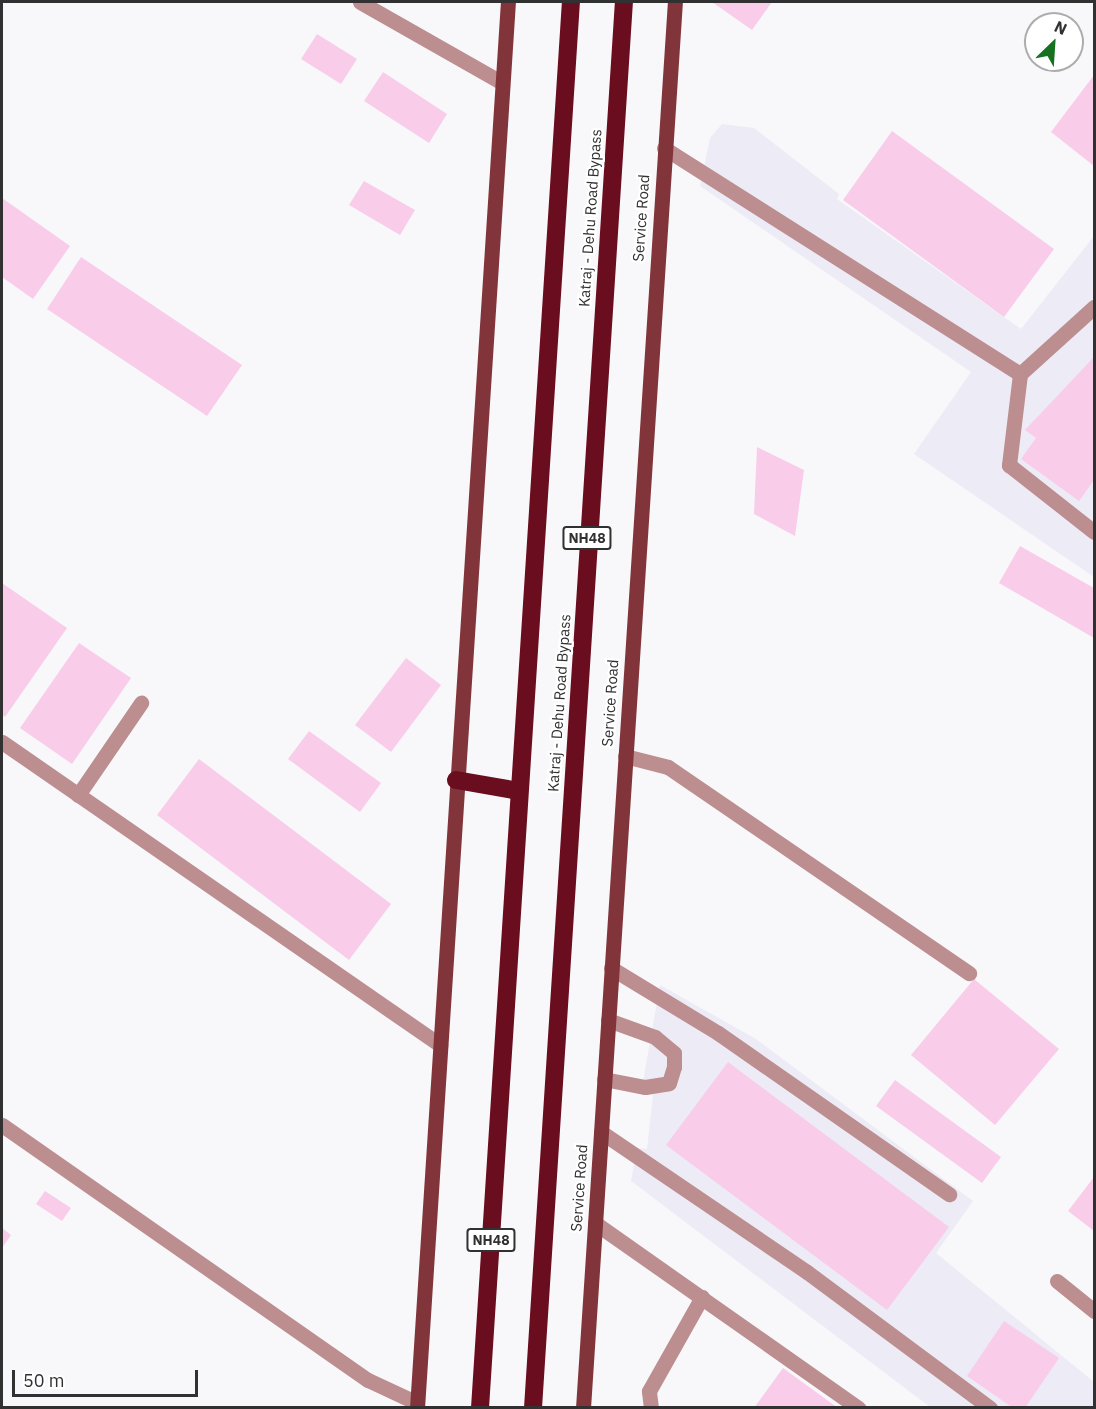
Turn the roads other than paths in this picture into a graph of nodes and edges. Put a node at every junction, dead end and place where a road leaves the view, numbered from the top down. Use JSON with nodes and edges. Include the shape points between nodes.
{"nodes":[{"id":1,"x":360,"y":2,"type":"edge"},
{"id":2,"x":508,"y":2,"type":"edge"},
{"id":3,"x":572,"y":2,"type":"edge"},
{"id":4,"x":624,"y":2,"type":"edge"},
{"id":5,"x":675,"y":2,"type":"edge"},
{"id":6,"x":501,"y":82,"type":"junction"},
{"id":7,"x":664,"y":148,"type":"junction"},
{"id":8,"x":1095,"y":307,"type":"edge"},
{"id":9,"x":1020,"y":374,"type":"junction"},
{"id":10,"x":1095,"y":532,"type":"edge"},
{"id":11,"x":141,"y":703,"type":"dead end"},
{"id":12,"x":2,"y":742,"type":"edge"},
{"id":13,"x":625,"y":756,"type":"junction"},
{"id":14,"x":456,"y":780,"type":"junction"},
{"id":15,"x":519,"y":791,"type":"junction"},
{"id":16,"x":78,"y":795,"type":"junction"},
{"id":17,"x":611,"y":968,"type":"junction"},
{"id":18,"x":969,"y":973,"type":"dead end"},
{"id":19,"x":608,"y":1020,"type":"junction"},
{"id":20,"x":440,"y":1045,"type":"junction"},
{"id":21,"x":604,"y":1078,"type":"junction"},
{"id":22,"x":2,"y":1125,"type":"edge"},
{"id":23,"x":601,"y":1132,"type":"junction"},
{"id":24,"x":949,"y":1194,"type":"dead end"},
{"id":25,"x":595,"y":1223,"type":"junction"},
{"id":26,"x":1057,"y":1281,"type":"dead end"},
{"id":27,"x":702,"y":1297,"type":"junction"},
{"id":28,"x":1095,"y":1311,"type":"edge"},
{"id":29,"x":417,"y":1405,"type":"edge"},
{"id":30,"x":480,"y":1407,"type":"edge"},
{"id":31,"x":533,"y":1407,"type":"edge"},
{"id":32,"x":583,"y":1407,"type":"edge"},
{"id":33,"x":651,"y":1407,"type":"edge"},
{"id":34,"x":858,"y":1407,"type":"edge"},
{"id":35,"x":990,"y":1407,"type":"edge"}],
"edges":[{"from":1,"to":6,"type":"street"},
{"from":2,"to":6,"type":"main road"},
{"from":3,"to":15,"type":"highway","number":"NH48"},
{"from":4,"to":31,"type":"highway","name":"Katraj - Dehu Road Bypass","number":"NH48"},
{"from":5,"to":7,"type":"main road","name":"Service Road"},
{"from":6,"to":14,"type":"main road"},
{"from":7,"to":9,"type":"street"},
{"from":7,"to":13,"type":"main road","name":"Service Road"},
{"from":8,"to":9,"type":"street"},
{"from":9,"to":10,"type":"street","via":[[1009,465]]},
{"from":11,"to":16,"type":"street"},
{"from":12,"to":16,"type":"street"},
{"from":13,"to":17,"type":"main road","name":"Service Road"},
{"from":13,"to":18,"type":"street","via":[[668,767]]},
{"from":14,"to":15,"type":"highway"},
{"from":14,"to":20,"type":"main road"},
{"from":15,"to":30,"type":"highway","number":"NH48"},
{"from":16,"to":20,"type":"street"},
{"from":17,"to":19,"type":"main road","name":"Service Road"},
{"from":17,"to":24,"type":"street","via":[[718,1033]]},
{"from":19,"to":21,"type":"main road","name":"Service Road"},
{"from":19,"to":21,"type":"street","via":[[656,1037],[674,1053],[674,1067],[669,1083],[645,1086]]},
{"from":20,"to":29,"type":"main road"},
{"from":21,"to":23,"type":"main road","name":"Service Road"},
{"from":22,"to":29,"type":"street","via":[[368,1380]]},
{"from":23,"to":25,"type":"main road","name":"Service Road"},
{"from":23,"to":35,"type":"street","via":[[807,1272]]},
{"from":25,"to":27,"type":"street"},
{"from":25,"to":32,"type":"main road","name":"Service Road"},
{"from":26,"to":28,"type":"street"},
{"from":27,"to":33,"type":"street","via":[[649,1391]]},
{"from":27,"to":34,"type":"street"}]}
